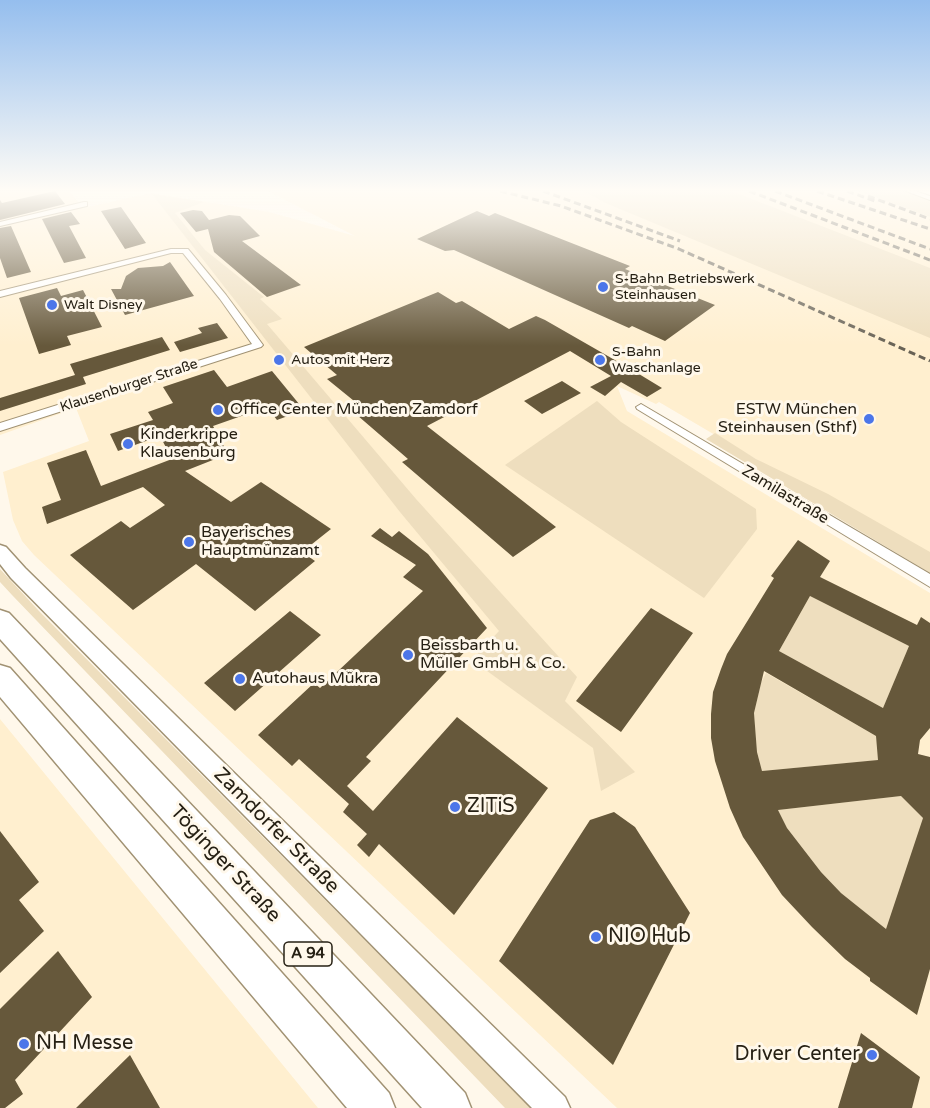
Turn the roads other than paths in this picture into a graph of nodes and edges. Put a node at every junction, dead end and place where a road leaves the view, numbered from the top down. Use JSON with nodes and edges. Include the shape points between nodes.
{"nodes":[{"id":1,"x":0,"y":294,"type":"edge"},
{"id":2,"x":641,"y":407,"type":"dead end"},
{"id":3,"x":0,"y":428,"type":"edge"},
{"id":4,"x":0,"y":552,"type":"edge"},
{"id":5,"x":930,"y":581,"type":"edge"},
{"id":6,"x":0,"y":621,"type":"edge"},
{"id":7,"x":0,"y":677,"type":"edge"},
{"id":8,"x":374,"y":1108,"type":"edge"},
{"id":9,"x":450,"y":1108,"type":"edge"},
{"id":10,"x":554,"y":1108,"type":"edge"}],
"edges":[{"from":1,"to":3,"type":"street","name":"Klausenburger Straße","via":[[181,250],[189,254],[258,345]]},
{"from":2,"to":5,"type":"street","name":"Zamilastraße"},
{"from":4,"to":10,"type":"street","name":"Zamdorfer Straße"},
{"from":6,"to":9,"type":"highway","name":"Töginger Straße","number":"A 94"},
{"from":7,"to":8,"type":"highway"}]}
